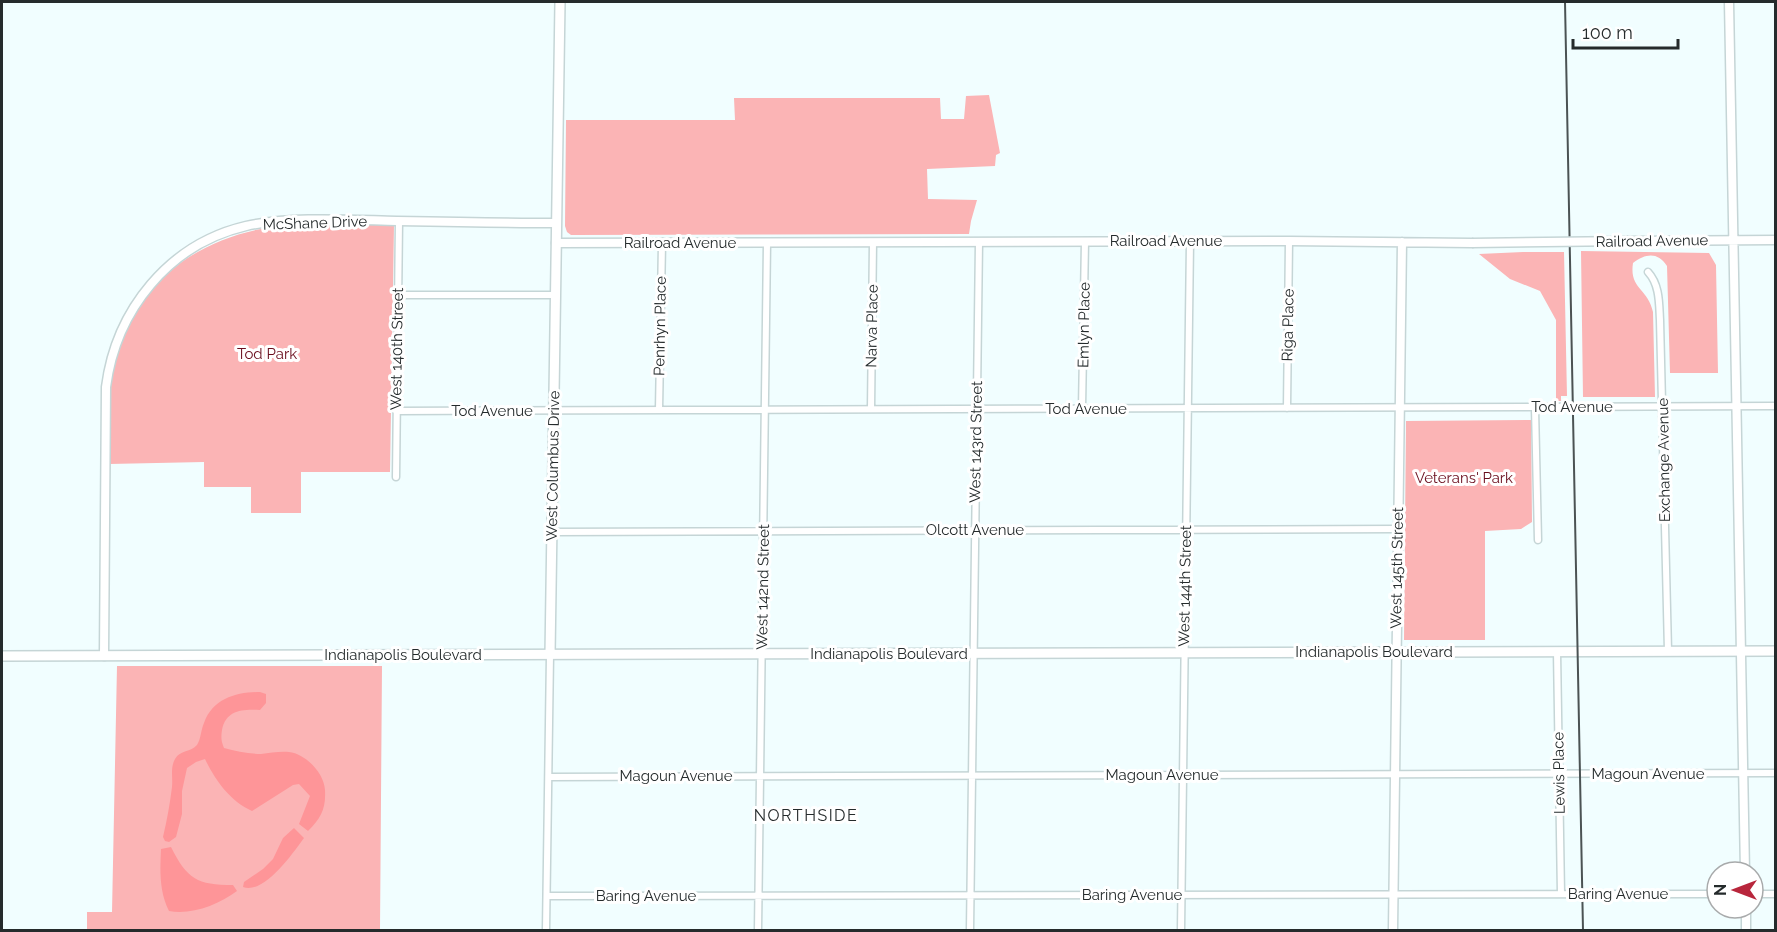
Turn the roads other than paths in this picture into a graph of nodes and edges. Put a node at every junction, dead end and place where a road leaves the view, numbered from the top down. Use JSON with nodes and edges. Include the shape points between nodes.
{"nodes":[{"id":1,"x":560,"y":2,"type":"edge"},
{"id":2,"x":1729,"y":2,"type":"edge"},
{"id":3,"x":399,"y":221,"type":"junction"},
{"id":4,"x":556,"y":223,"type":"junction"},
{"id":5,"x":1733,"y":240,"type":"junction"},
{"id":6,"x":1776,"y":240,"type":"edge"},
{"id":7,"x":1085,"y":241,"type":"junction"},
{"id":8,"x":1289,"y":241,"type":"junction"},
{"id":9,"x":873,"y":242,"type":"junction"},
{"id":10,"x":979,"y":242,"type":"junction"},
{"id":11,"x":1190,"y":242,"type":"junction"},
{"id":12,"x":1402,"y":242,"type":"junction"},
{"id":13,"x":556,"y":243,"type":"junction"},
{"id":14,"x":662,"y":243,"type":"junction"},
{"id":15,"x":768,"y":243,"type":"junction"},
{"id":16,"x":1648,"y":272,"type":"dead end"},
{"id":17,"x":398,"y":295,"type":"junction"},
{"id":18,"x":555,"y":295,"type":"junction"},
{"id":19,"x":1776,"y":406,"type":"edge"},
{"id":20,"x":1663,"y":407,"type":"junction"},
{"id":21,"x":1736,"y":407,"type":"junction"},
{"id":22,"x":1082,"y":408,"type":"junction"},
{"id":23,"x":1287,"y":408,"type":"junction"},
{"id":24,"x":1399,"y":408,"type":"junction"},
{"id":25,"x":1535,"y":408,"type":"junction"},
{"id":26,"x":871,"y":409,"type":"junction"},
{"id":27,"x":977,"y":409,"type":"junction"},
{"id":28,"x":1188,"y":409,"type":"junction"},
{"id":29,"x":554,"y":410,"type":"junction"},
{"id":30,"x":659,"y":410,"type":"junction"},
{"id":31,"x":765,"y":410,"type":"junction"},
{"id":32,"x":396,"y":411,"type":"junction"},
{"id":33,"x":396,"y":477,"type":"dead end"},
{"id":34,"x":1398,"y":529,"type":"junction"},
{"id":35,"x":975,"y":530,"type":"junction"},
{"id":36,"x":1186,"y":530,"type":"junction"},
{"id":37,"x":764,"y":531,"type":"junction"},
{"id":38,"x":552,"y":532,"type":"junction"},
{"id":39,"x":1538,"y":540,"type":"dead end"},
{"id":40,"x":1668,"y":651,"type":"junction"},
{"id":41,"x":1741,"y":651,"type":"junction"},
{"id":42,"x":1776,"y":651,"type":"edge"},
{"id":43,"x":1396,"y":652,"type":"junction"},
{"id":44,"x":1557,"y":652,"type":"junction"},
{"id":45,"x":1184,"y":653,"type":"junction"},
{"id":46,"x":762,"y":654,"type":"junction"},
{"id":47,"x":974,"y":654,"type":"junction"},
{"id":48,"x":550,"y":655,"type":"junction"},
{"id":49,"x":2,"y":656,"type":"edge"},
{"id":50,"x":104,"y":656,"type":"junction"},
{"id":51,"x":1743,"y":773,"type":"junction"},
{"id":52,"x":1776,"y":773,"type":"edge"},
{"id":53,"x":1395,"y":774,"type":"junction"},
{"id":54,"x":1558,"y":774,"type":"junction"},
{"id":55,"x":972,"y":775,"type":"junction"},
{"id":56,"x":1183,"y":775,"type":"junction"},
{"id":57,"x":761,"y":776,"type":"junction"},
{"id":58,"x":549,"y":777,"type":"junction"},
{"id":59,"x":1745,"y":860,"type":"edge"},
{"id":60,"x":1561,"y":894,"type":"junction"},
{"id":61,"x":1705,"y":894,"type":"edge"},
{"id":62,"x":1182,"y":895,"type":"junction"},
{"id":63,"x":1393,"y":895,"type":"junction"},
{"id":64,"x":547,"y":896,"type":"junction"},
{"id":65,"x":759,"y":896,"type":"junction"},
{"id":66,"x":970,"y":896,"type":"junction"},
{"id":67,"x":546,"y":930,"type":"edge"},
{"id":68,"x":758,"y":930,"type":"edge"},
{"id":69,"x":969,"y":930,"type":"edge"},
{"id":70,"x":1181,"y":930,"type":"edge"},
{"id":71,"x":1393,"y":930,"type":"edge"}],
"edges":[{"from":1,"to":4,"type":"main road","name":"West Columbus Drive"},
{"from":2,"to":5,"type":"street"},
{"from":3,"to":4,"type":"street","name":"McShane Drive"},
{"from":3,"to":17,"type":"street","name":"West 140th Street"},
{"from":3,"to":50,"type":"street","name":"McShane Drive","via":[[279,221],[236,229],[210,239],[176,260],[136,302],[116,341],[106,387]]},
{"from":4,"to":13,"type":"main road","name":"West Columbus Drive"},
{"from":5,"to":6,"type":"street","name":"Railroad Avenue"},
{"from":5,"to":12,"type":"street","name":"Railroad Avenue","bridge":true},
{"from":5,"to":21,"type":"street"},
{"from":7,"to":10,"type":"street","name":"Railroad Avenue"},
{"from":7,"to":11,"type":"street","name":"Railroad Avenue"},
{"from":7,"to":22,"type":"street","name":"Emlyn Place"},
{"from":8,"to":11,"type":"street","name":"Railroad Avenue"},
{"from":8,"to":12,"type":"street","name":"Railroad Avenue"},
{"from":8,"to":23,"type":"street","name":"Riga Place"},
{"from":9,"to":10,"type":"street","name":"Railroad Avenue"},
{"from":9,"to":15,"type":"street","name":"Railroad Avenue"},
{"from":9,"to":26,"type":"street","name":"Narva Place"},
{"from":10,"to":27,"type":"street","name":"West 143rd Street"},
{"from":11,"to":28,"type":"street","name":"West 144th Street"},
{"from":12,"to":24,"type":"street","name":"West 145th Street"},
{"from":13,"to":14,"type":"street","name":"Railroad Avenue"},
{"from":13,"to":18,"type":"main road","name":"West Columbus Drive"},
{"from":14,"to":15,"type":"street","name":"Railroad Avenue"},
{"from":14,"to":30,"type":"street","name":"Penrhyn Place"},
{"from":15,"to":31,"type":"street","name":"West 142nd Street"},
{"from":16,"to":20,"type":"street","name":"Exchange Avenue","via":[[1657,290]]},
{"from":17,"to":18,"type":"street"},
{"from":17,"to":32,"type":"street","name":"West 140th Street"},
{"from":18,"to":29,"type":"main road","name":"West Columbus Drive"},
{"from":19,"to":21,"type":"street","name":"Tod Avenue"},
{"from":20,"to":21,"type":"street","name":"Tod Avenue"},
{"from":20,"to":25,"type":"street","name":"Tod Avenue"},
{"from":20,"to":40,"type":"street","name":"Exchange Avenue"},
{"from":21,"to":41,"type":"street"},
{"from":22,"to":27,"type":"street","name":"Tod Avenue"},
{"from":22,"to":28,"type":"street","name":"Tod Avenue"},
{"from":23,"to":24,"type":"street","name":"Tod Avenue"},
{"from":23,"to":28,"type":"street","name":"Tod Avenue"},
{"from":24,"to":25,"type":"street","name":"Tod Avenue"},
{"from":24,"to":34,"type":"street","name":"West 145th Street"},
{"from":25,"to":39,"type":"street"},
{"from":26,"to":27,"type":"street","name":"Tod Avenue"},
{"from":26,"to":31,"type":"street","name":"Tod Avenue"},
{"from":27,"to":35,"type":"street","name":"West 143rd Street"},
{"from":28,"to":36,"type":"street","name":"West 144th Street"},
{"from":29,"to":30,"type":"street","name":"Tod Avenue"},
{"from":29,"to":32,"type":"street","name":"Tod Avenue"},
{"from":29,"to":38,"type":"main road","name":"West Columbus Drive"},
{"from":30,"to":31,"type":"street","name":"Tod Avenue"},
{"from":31,"to":37,"type":"street","name":"West 142nd Street"},
{"from":32,"to":33,"type":"street","name":"West 140th Street"},
{"from":34,"to":36,"type":"street","name":"Olcott Avenue"},
{"from":34,"to":43,"type":"street","name":"West 145th Street"},
{"from":35,"to":36,"type":"street","name":"Olcott Avenue"},
{"from":35,"to":37,"type":"street","name":"Olcott Avenue"},
{"from":35,"to":47,"type":"street","name":"West 143rd Street"},
{"from":36,"to":45,"type":"street","name":"West 144th Street"},
{"from":37,"to":38,"type":"street","name":"Olcott Avenue"},
{"from":37,"to":46,"type":"street","name":"West 142nd Street"},
{"from":38,"to":48,"type":"main road","name":"West Columbus Drive"},
{"from":40,"to":41,"type":"main road","name":"Indianapolis Boulevard"},
{"from":40,"to":44,"type":"main road","name":"Indianapolis Boulevard"},
{"from":41,"to":42,"type":"main road","name":"Indianapolis Boulevard"},
{"from":41,"to":51,"type":"street"},
{"from":43,"to":44,"type":"main road","name":"Indianapolis Boulevard"},
{"from":43,"to":45,"type":"main road","name":"Indianapolis Boulevard"},
{"from":43,"to":53,"type":"street","name":"West 145th Street"},
{"from":44,"to":54,"type":"street","name":"Lewis Place"},
{"from":45,"to":47,"type":"main road","name":"Indianapolis Boulevard"},
{"from":45,"to":56,"type":"street","name":"West 144th Street"},
{"from":46,"to":47,"type":"main road","name":"Indianapolis Boulevard"},
{"from":46,"to":48,"type":"main road","name":"Indianapolis Boulevard"},
{"from":46,"to":57,"type":"street","name":"West 142nd Street"},
{"from":47,"to":55,"type":"street","name":"West 143rd Street"},
{"from":48,"to":50,"type":"main road","name":"Indianapolis Boulevard"},
{"from":48,"to":58,"type":"street","name":"West Columbus Drive"},
{"from":49,"to":50,"type":"main road","name":"Indianapolis Boulevard"},
{"from":51,"to":52,"type":"street","name":"Magoun Avenue"},
{"from":51,"to":54,"type":"street","name":"Magoun Avenue"},
{"from":51,"to":59,"type":"street"},
{"from":53,"to":54,"type":"street","name":"Magoun Avenue"},
{"from":53,"to":56,"type":"street","name":"Magoun Avenue"},
{"from":53,"to":63,"type":"street","name":"West 145th Street"},
{"from":54,"to":60,"type":"street","name":"Lewis Place"},
{"from":55,"to":56,"type":"street","name":"Magoun Avenue"},
{"from":55,"to":57,"type":"street","name":"Magoun Avenue"},
{"from":55,"to":66,"type":"street","name":"West 143rd Street"},
{"from":56,"to":62,"type":"street","name":"West 144th Street"},
{"from":57,"to":58,"type":"street","name":"Magoun Avenue"},
{"from":57,"to":65,"type":"street","name":"West 142nd Street"},
{"from":58,"to":64,"type":"street","name":"West Columbus Drive"},
{"from":60,"to":61,"type":"street","name":"Baring Avenue"},
{"from":60,"to":63,"type":"street","name":"Baring Avenue"},
{"from":62,"to":63,"type":"street","name":"Baring Avenue"},
{"from":62,"to":66,"type":"street","name":"Baring Avenue"},
{"from":62,"to":70,"type":"street","name":"West 144th Street"},
{"from":63,"to":71,"type":"street","name":"West 145th Street"},
{"from":64,"to":65,"type":"street","name":"Baring Avenue"},
{"from":64,"to":67,"type":"street","name":"West Columbus Drive"},
{"from":65,"to":66,"type":"street","name":"Baring Avenue"},
{"from":65,"to":68,"type":"street","name":"West 142nd Street"},
{"from":66,"to":69,"type":"street","name":"West 143rd Street"}]}
